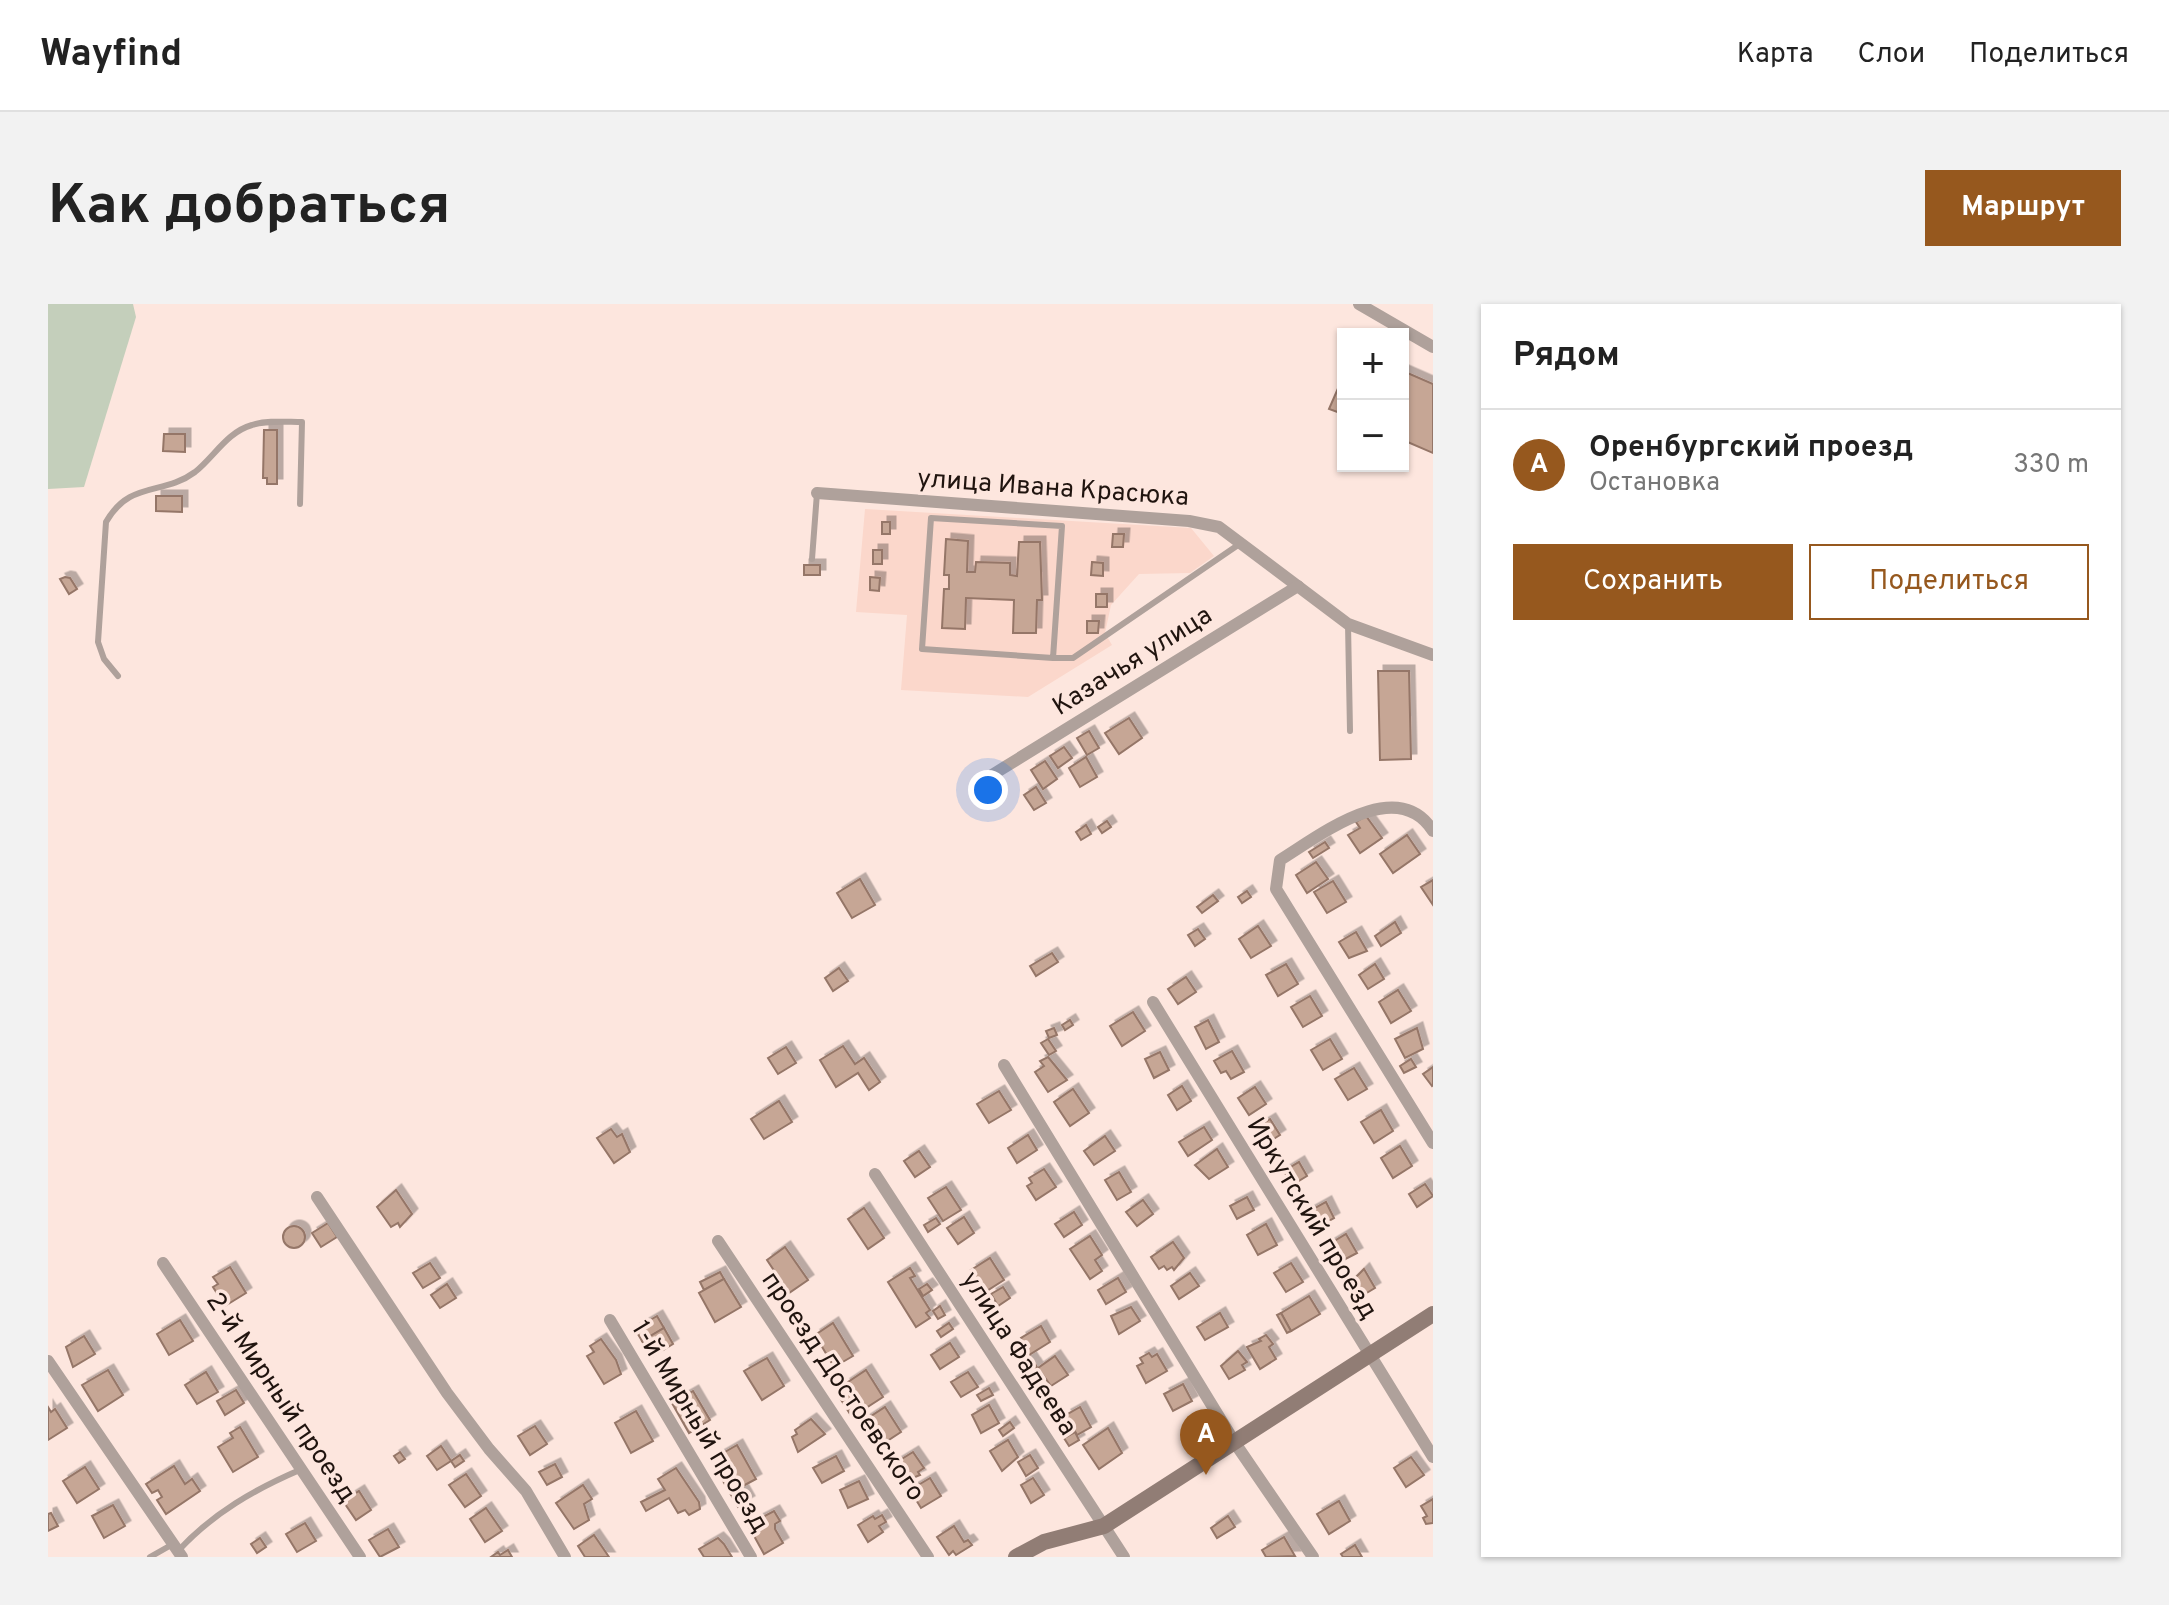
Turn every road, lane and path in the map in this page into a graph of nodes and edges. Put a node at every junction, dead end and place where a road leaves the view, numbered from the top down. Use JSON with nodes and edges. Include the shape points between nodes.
{"nodes":[{"id":1,"x":1359,"y":304,"type":"edge"},
{"id":2,"x":1433,"y":347,"type":"edge"},
{"id":3,"x":817,"y":493,"type":"joint"},
{"id":4,"x":300,"y":504,"type":"dead end"},
{"id":5,"x":1241,"y":543,"type":"junction"},
{"id":6,"x":812,"y":559,"type":"dead end"},
{"id":7,"x":1298,"y":586,"type":"junction"},
{"id":8,"x":1348,"y":624,"type":"junction"},
{"id":9,"x":1433,"y":655,"type":"edge"},
{"id":10,"x":1053,"y":658,"type":"junction"},
{"id":11,"x":118,"y":676,"type":"dead end"},
{"id":12,"x":1350,"y":731,"type":"dead end"},
{"id":13,"x":992,"y":775,"type":"dead end"},
{"id":14,"x":1433,"y":831,"type":"edge"},
{"id":15,"x":1153,"y":1002,"type":"dead end"},
{"id":16,"x":1004,"y":1065,"type":"dead end"},
{"id":17,"x":1433,"y":1143,"type":"edge"},
{"id":18,"x":875,"y":1174,"type":"dead end"},
{"id":19,"x":317,"y":1197,"type":"dead end"},
{"id":20,"x":718,"y":1241,"type":"dead end"},
{"id":21,"x":163,"y":1263,"type":"dead end"},
{"id":22,"x":1433,"y":1314,"type":"edge"},
{"id":23,"x":610,"y":1320,"type":"dead end"},
{"id":24,"x":1368,"y":1355,"type":"junction"},
{"id":25,"x":48,"y":1361,"type":"edge"},
{"id":26,"x":1235,"y":1443,"type":"junction"},
{"id":27,"x":1433,"y":1457,"type":"edge"},
{"id":28,"x":302,"y":1469,"type":"junction"},
{"id":29,"x":1104,"y":1526,"type":"junction"},
{"id":30,"x":178,"y":1550,"type":"edge"},
{"id":31,"x":150,"y":1557,"type":"edge"},
{"id":32,"x":360,"y":1557,"type":"edge"},
{"id":33,"x":565,"y":1557,"type":"edge"},
{"id":34,"x":751,"y":1557,"type":"edge"},
{"id":35,"x":928,"y":1557,"type":"edge"},
{"id":36,"x":1016,"y":1557,"type":"edge"},
{"id":37,"x":1124,"y":1557,"type":"edge"},
{"id":38,"x":1313,"y":1557,"type":"edge"}],
"edges":[{"from":1,"to":2,"type":"street"},
{"from":3,"to":5,"type":"street","name":"улица Ивана Красюка","via":[[1189,521],[1219,527]]},
{"from":3,"to":6,"type":"lane"},
{"from":4,"to":11,"type":"lane","via":[[302,422],[290,422],[251,425],[196,471],[116,505],[106,522],[98,642]]},
{"from":5,"to":7,"type":"street","name":"улица Ивана Красюка"},
{"from":5,"to":10,"type":"lane","via":[[1073,658]]},
{"from":7,"to":8,"type":"street","name":"улица Ивана Красюка"},
{"from":7,"to":13,"type":"street","name":"Казачья улица"},
{"from":8,"to":9,"type":"street","name":"улица Ивана Красюка"},
{"from":8,"to":12,"type":"lane"},
{"from":10,"to":10,"type":"lane","via":[[922,649],[931,518],[1062,526]]},
{"from":14,"to":17,"type":"street","via":[[1425,818],[1407,809],[1377,808],[1331,828],[1280,860],[1276,889]]},
{"from":15,"to":24,"type":"street","name":"Иркутский проезд"},
{"from":16,"to":26,"type":"street"},
{"from":18,"to":29,"type":"street","name":"улица Фадеева"},
{"from":19,"to":33,"type":"street","via":[[447,1393],[526,1491]]},
{"from":20,"to":35,"type":"street","name":"проезд Достоевского"},
{"from":21,"to":28,"type":"street","name":"2-й Мирный проезд"},
{"from":22,"to":24,"type":"street"},
{"from":23,"to":34,"type":"street","name":"1-й Мирный проезд"},
{"from":24,"to":26,"type":"street"},
{"from":24,"to":27,"type":"street","name":"Иркутский проезд"},
{"from":25,"to":30,"type":"street"},
{"from":26,"to":29,"type":"street"},
{"from":26,"to":38,"type":"street"},
{"from":28,"to":30,"type":"lane","via":[[227,1508]]},
{"from":28,"to":32,"type":"street","name":"2-й Мирный проезд"},
{"from":29,"to":36,"type":"street","via":[[1044,1542]]},
{"from":29,"to":37,"type":"street","name":"улица Фадеева"},
{"from":30,"to":31,"type":"lane"}]}
